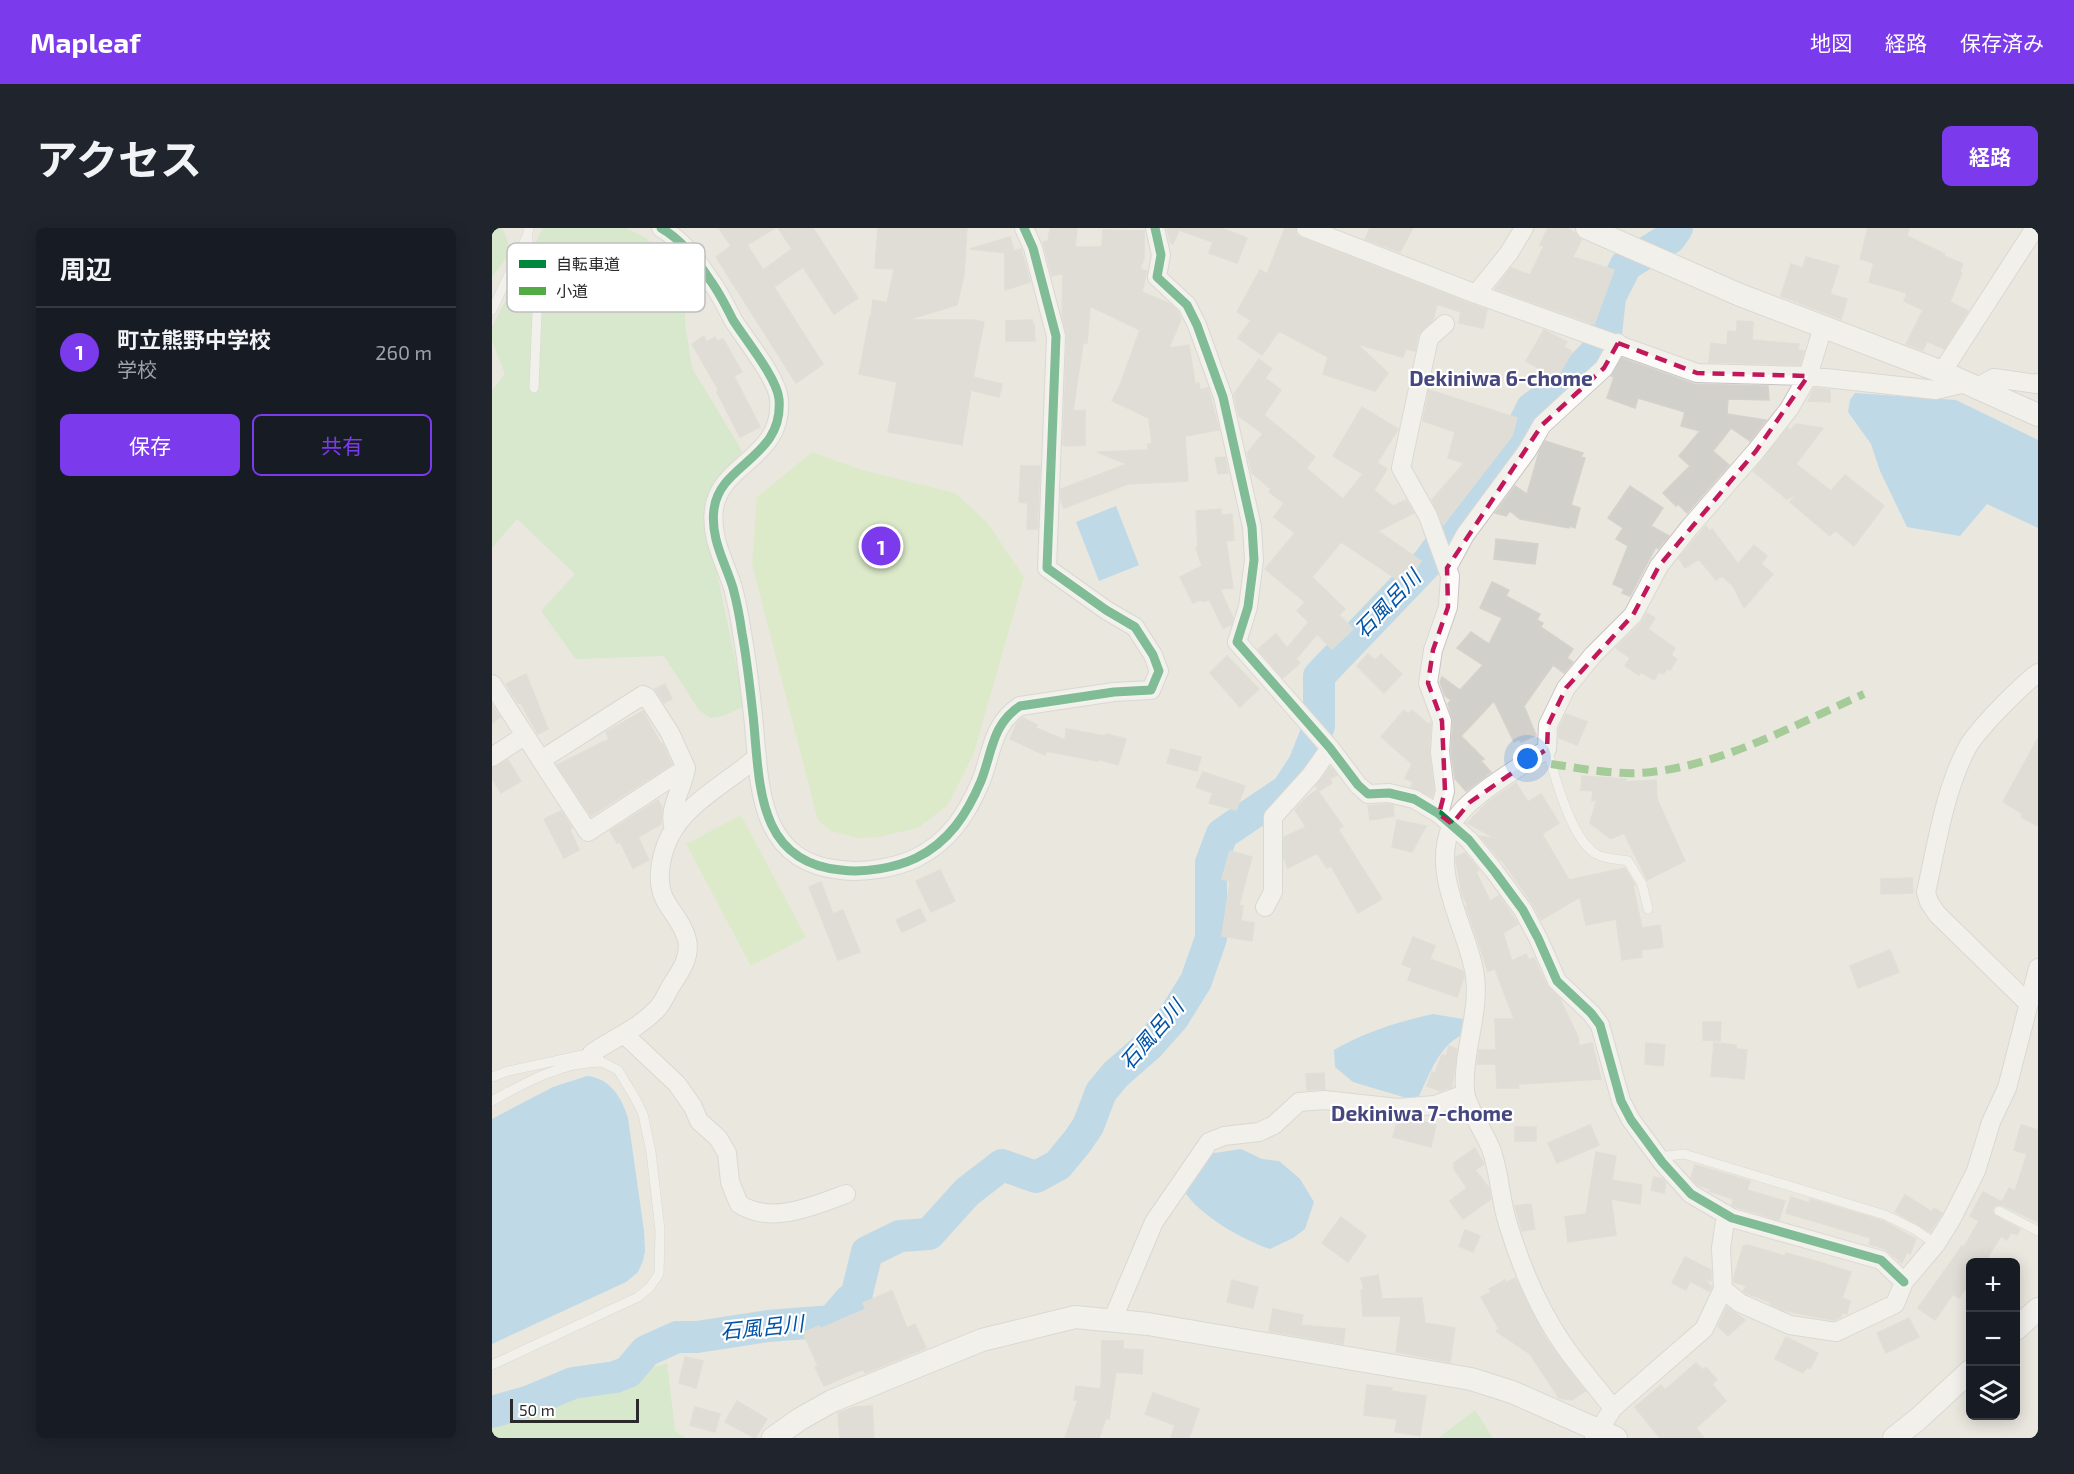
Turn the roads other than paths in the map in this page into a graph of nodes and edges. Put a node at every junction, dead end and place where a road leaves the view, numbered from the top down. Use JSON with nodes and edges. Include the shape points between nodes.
{"nodes":[{"id":1,"x":661,"y":228,"type":"edge"},
{"id":2,"x":1024,"y":228,"type":"edge"},
{"id":3,"x":1155,"y":228,"type":"edge"},
{"id":4,"x":1306,"y":228,"type":"edge"},
{"id":5,"x":1524,"y":228,"type":"edge"},
{"id":6,"x":1587,"y":228,"type":"edge"},
{"id":7,"x":2035,"y":228,"type":"edge"},
{"id":8,"x":679,"y":243,"type":"edge"},
{"id":9,"x":705,"y":273,"type":"edge"},
{"id":10,"x":507,"y":278,"type":"edge"},
{"id":11,"x":1476,"y":294,"type":"junction"},
{"id":12,"x":492,"y":310,"type":"edge"},
{"id":13,"x":537,"y":312,"type":"edge"},
{"id":14,"x":1445,"y":324,"type":"dead end"},
{"id":15,"x":1823,"y":327,"type":"junction"},
{"id":16,"x":1609,"y":340,"type":"junction"},
{"id":17,"x":1942,"y":372,"type":"junction"},
{"id":18,"x":1808,"y":376,"type":"junction"},
{"id":19,"x":2038,"y":383,"type":"edge"},
{"id":20,"x":1972,"y":385,"type":"junction"},
{"id":21,"x":534,"y":388,"type":"dead end"},
{"id":22,"x":2038,"y":415,"type":"edge"},
{"id":23,"x":1445,"y":563,"type":"junction"},
{"id":24,"x":2038,"y":673,"type":"edge"},
{"id":25,"x":492,"y":684,"type":"edge"},
{"id":26,"x":524,"y":736,"type":"junction"},
{"id":27,"x":1328,"y":746,"type":"junction"},
{"id":28,"x":1547,"y":749,"type":"junction"},
{"id":29,"x":492,"y":757,"type":"edge"},
{"id":30,"x":757,"y":757,"type":"junction"},
{"id":31,"x":541,"y":760,"type":"junction"},
{"id":32,"x":686,"y":768,"type":"junction"},
{"id":33,"x":1445,"y":819,"type":"junction"},
{"id":34,"x":674,"y":830,"type":"junction"},
{"id":35,"x":1265,"y":907,"type":"dead end"},
{"id":36,"x":1648,"y":909,"type":"dead end"},
{"id":37,"x":2038,"y":968,"type":"edge"},
{"id":38,"x":2028,"y":1003,"type":"junction"},
{"id":39,"x":625,"y":1035,"type":"junction"},
{"id":40,"x":597,"y":1058,"type":"junction"},
{"id":41,"x":492,"y":1077,"type":"edge"},
{"id":42,"x":1465,"y":1094,"type":"junction"},
{"id":43,"x":492,"y":1101,"type":"edge"},
{"id":44,"x":1658,"y":1157,"type":"junction"},
{"id":45,"x":846,"y":1194,"type":"dead end"},
{"id":46,"x":1999,"y":1211,"type":"dead end"},
{"id":47,"x":1726,"y":1214,"type":"junction"},
{"id":48,"x":2038,"y":1231,"type":"edge"},
{"id":49,"x":1936,"y":1244,"type":"junction"},
{"id":50,"x":1904,"y":1282,"type":"junction"},
{"id":51,"x":1723,"y":1288,"type":"junction"},
{"id":52,"x":2038,"y":1309,"type":"edge"},
{"id":53,"x":1112,"y":1321,"type":"junction"},
{"id":54,"x":2020,"y":1325,"type":"edge"},
{"id":55,"x":492,"y":1365,"type":"edge"},
{"id":56,"x":1966,"y":1375,"type":"edge"},
{"id":57,"x":1613,"y":1408,"type":"junction"},
{"id":58,"x":1603,"y":1435,"type":"edge"},
{"id":59,"x":773,"y":1438,"type":"edge"},
{"id":60,"x":1895,"y":1438,"type":"edge"}],
"edges":[{"from":1,"to":8,"type":"street"},
{"from":2,"to":30,"type":"street","via":[[1056,336],[1047,568],[1135,627],[1159,671],[1151,690],[1020,706],[999,727],[981,781],[946,839],[913,859],[866,870],[829,869],[802,860],[789,850],[777,836],[765,810]]},
{"from":3,"to":27,"type":"street","via":[[1161,255],[1157,277],[1187,305],[1197,325],[1223,397],[1252,527],[1254,560],[1248,607],[1238,642]]},
{"from":4,"to":11,"type":"street"},
{"from":5,"to":11,"type":"street"},
{"from":6,"to":15,"type":"street"},
{"from":7,"to":17,"type":"street"},
{"from":9,"to":30,"type":"street","via":[[778,397],[776,428],[768,442],[719,492],[714,509],[717,546],[739,617]]},
{"from":10,"to":12,"type":"lane"},
{"from":11,"to":16,"type":"street"},
{"from":13,"to":21,"type":"lane"},
{"from":14,"to":23,"type":"street","via":[[1429,338],[1401,468],[1428,516]]},
{"from":15,"to":17,"type":"street"},
{"from":15,"to":18,"type":"street"},
{"from":16,"to":18,"type":"street","via":[[1697,373]]},
{"from":16,"to":23,"type":"street","via":[[1604,368],[1542,426]]},
{"from":17,"to":20,"type":"street"},
{"from":18,"to":20,"type":"street","via":[[1936,390]]},
{"from":18,"to":28,"type":"street","via":[[1789,409],[1659,566],[1633,615],[1566,688],[1548,725]]},
{"from":19,"to":20,"type":"street","via":[[1994,378]]},
{"from":20,"to":22,"type":"street"},
{"from":23,"to":33,"type":"street","via":[[1450,576],[1448,607],[1433,650],[1428,683],[1442,721]]},
{"from":24,"to":38,"type":"street","via":[[1966,748],[1949,793],[1926,892],[1937,914]]},
{"from":25,"to":26,"type":"street"},
{"from":26,"to":29,"type":"street"},
{"from":26,"to":31,"type":"street"},
{"from":27,"to":33,"type":"street","via":[[1368,794],[1389,793],[1414,799]]},
{"from":27,"to":35,"type":"street","via":[[1311,775],[1273,817],[1273,892]]},
{"from":28,"to":33,"type":"street"},
{"from":28,"to":36,"type":"lane","via":[[1570,819],[1585,844],[1597,855],[1628,861],[1642,884]]},
{"from":30,"to":34,"type":"street","via":[[685,814]]},
{"from":31,"to":32,"type":"street","via":[[588,832]]},
{"from":31,"to":32,"type":"street","via":[[643,695],[670,733]]},
{"from":32,"to":34,"type":"street","via":[[670,820]]},
{"from":33,"to":42,"type":"street","via":[[1449,888],[1474,969],[1477,993],[1465,1062]]},
{"from":33,"to":44,"type":"street","via":[[1495,872],[1523,910],[1557,981],[1600,1025],[1621,1101]]},
{"from":34,"to":39,"type":"street","via":[[661,864],[661,886],[688,942],[684,966],[659,1007]]},
{"from":37,"to":38,"type":"street"},
{"from":38,"to":49,"type":"street","via":[[2007,1088],[1976,1170]]},
{"from":39,"to":40,"type":"street","via":[[608,1042]]},
{"from":39,"to":45,"type":"street","via":[[677,1084],[699,1121],[718,1138],[727,1153],[730,1182],[739,1204],[757,1212],[798,1211]]},
{"from":40,"to":41,"type":"lane","via":[[533,1065]]},
{"from":40,"to":43,"type":"lane","via":[[542,1076]]},
{"from":40,"to":55,"type":"lane","via":[[618,1070],[643,1114],[660,1230],[659,1274],[638,1297]]},
{"from":42,"to":53,"type":"street","via":[[1435,1105],[1398,1108],[1323,1100],[1299,1102],[1274,1125],[1259,1132],[1209,1142],[1154,1222]]},
{"from":42,"to":57,"type":"street","via":[[1492,1150],[1505,1217],[1525,1274],[1565,1348]]},
{"from":44,"to":47,"type":"street","via":[[1691,1194]]},
{"from":44,"to":49,"type":"lane","via":[[1683,1154],[1885,1215]]},
{"from":46,"to":48,"type":"lane"},
{"from":47,"to":50,"type":"street","via":[[1881,1260]]},
{"from":47,"to":51,"type":"street","via":[[1720,1248]]},
{"from":49,"to":50,"type":"street"},
{"from":50,"to":51,"type":"street","via":[[1895,1304],[1836,1332],[1790,1325],[1740,1303]]},
{"from":51,"to":57,"type":"street","via":[[1704,1329]]},
{"from":52,"to":54,"type":"street"},
{"from":53,"to":58,"type":"street","via":[[1472,1379],[1512,1392]]},
{"from":53,"to":59,"type":"street","via":[[1075,1317],[982,1340],[832,1401]]},
{"from":56,"to":60,"type":"street"},
{"from":57,"to":58,"type":"street"}]}
